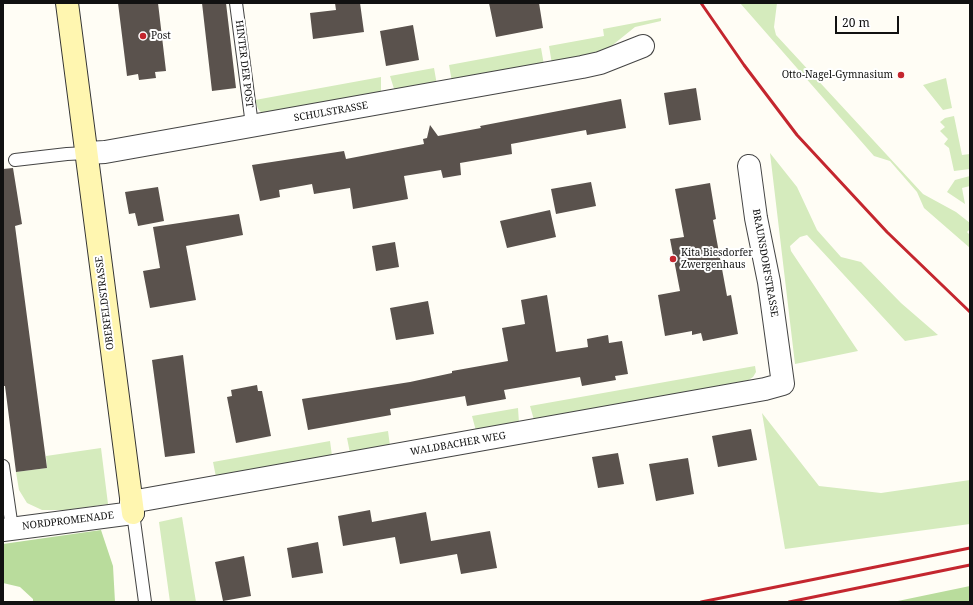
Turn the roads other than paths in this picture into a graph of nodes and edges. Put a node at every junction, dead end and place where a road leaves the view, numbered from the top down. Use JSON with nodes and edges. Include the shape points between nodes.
{"nodes":[{"id":1,"x":67,"y":3,"type":"edge"},
{"id":2,"x":236,"y":3,"type":"edge"},
{"id":3,"x":643,"y":46,"type":"dead end"},
{"id":4,"x":252,"y":126,"type":"junction"},
{"id":5,"x":87,"y":153,"type":"junction"},
{"id":6,"x":16,"y":160,"type":"dead end"},
{"id":7,"x":749,"y":166,"type":"dead end"},
{"id":8,"x":783,"y":384,"type":"joint"},
{"id":9,"x":3,"y":466,"type":"edge"},
{"id":10,"x":132,"y":507,"type":"junction"},
{"id":11,"x":7,"y":529,"type":"edge"},
{"id":12,"x":145,"y":602,"type":"edge"}],
"edges":[{"from":1,"to":5,"type":"street","name":"OBERFELDSTRASSE"},
{"from":2,"to":4,"type":"lane","name":"HINTER DER POST"},
{"from":3,"to":4,"type":"street","name":"SCHULSTRASSE","via":[[600,63],[582,67]]},
{"from":4,"to":5,"type":"street","name":"SCHULSTRASSE"},
{"from":5,"to":6,"type":"lane","name":"SCHULSTRASSE"},
{"from":5,"to":10,"type":"street","name":"OBERFELDSTRASSE"},
{"from":7,"to":8,"type":"street","name":"BRAUNSDORFSTRASSE"},
{"from":8,"to":10,"type":"street","name":"WALDBACHER WEG"},
{"from":9,"to":11,"type":"lane"},
{"from":10,"to":11,"type":"street","name":"NORDPROMENADE"},
{"from":10,"to":12,"type":"lane","name":"OBERFELDSTRASSE"}]}
